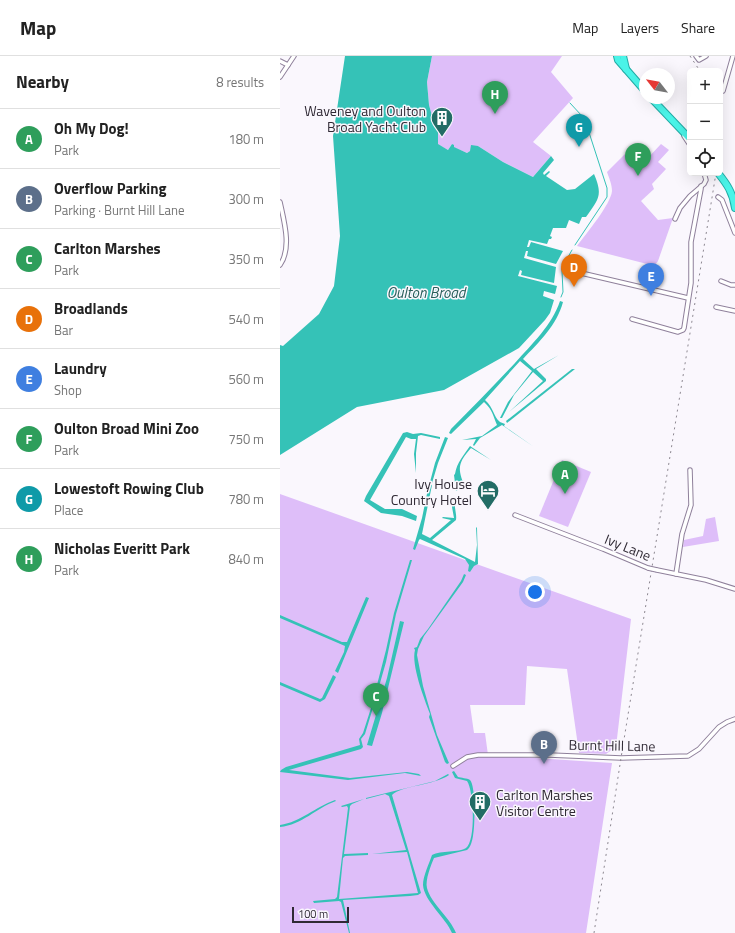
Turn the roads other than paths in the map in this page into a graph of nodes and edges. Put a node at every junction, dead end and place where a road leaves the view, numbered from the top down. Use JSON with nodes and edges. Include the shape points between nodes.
{"nodes":[{"id":1,"x":294,"y":56,"type":"edge"},
{"id":2,"x":616,"y":56,"type":"edge"},
{"id":3,"x":623,"y":56,"type":"edge"},
{"id":4,"x":696,"y":56,"type":"edge"},
{"id":5,"x":706,"y":56,"type":"edge"},
{"id":6,"x":733,"y":56,"type":"edge"},
{"id":7,"x":280,"y":60,"type":"edge"},
{"id":8,"x":288,"y":65,"type":"junction"},
{"id":9,"x":626,"y":70,"type":"junction"},
{"id":10,"x":280,"y":77,"type":"edge"},
{"id":11,"x":639,"y":84,"type":"edge"},
{"id":12,"x":723,"y":91,"type":"dead end"},
{"id":13,"x":657,"y":104,"type":"edge"},
{"id":14,"x":683,"y":130,"type":"junction"},
{"id":15,"x":687,"y":135,"type":"edge"},
{"id":16,"x":687,"y":140,"type":"edge"},
{"id":17,"x":705,"y":176,"type":"edge"},
{"id":18,"x":721,"y":176,"type":"edge"},
{"id":19,"x":701,"y":186,"type":"junction"},
{"id":20,"x":718,"y":197,"type":"dead end"},
{"id":21,"x":280,"y":202,"type":"edge"},
{"id":22,"x":735,"y":208,"type":"edge"},
{"id":23,"x":675,"y":219,"type":"dead end"},
{"id":24,"x":735,"y":233,"type":"edge"},
{"id":25,"x":280,"y":265,"type":"edge"},
{"id":26,"x":564,"y":269,"type":"dead end"},
{"id":27,"x":721,"y":281,"type":"dead end"},
{"id":28,"x":735,"y":285,"type":"edge"},
{"id":29,"x":688,"y":298,"type":"junction"},
{"id":30,"x":716,"y":307,"type":"dead end"},
{"id":31,"x":735,"y":311,"type":"edge"},
{"id":32,"x":632,"y":319,"type":"dead end"},
{"id":33,"x":690,"y":470,"type":"dead end"},
{"id":34,"x":515,"y":515,"type":"dead end"},
{"id":35,"x":676,"y":574,"type":"junction"},
{"id":36,"x":735,"y":589,"type":"edge"},
{"id":37,"x":735,"y":719,"type":"edge"},
{"id":38,"x":453,"y":766,"type":"dead end"}],
"edges":[{"from":1,"to":8,"type":"street"},
{"from":2,"to":9,"type":"highway"},
{"from":3,"to":9,"type":"highway"},
{"from":4,"to":5,"type":"street","via":[[699,60]]},
{"from":6,"to":12,"type":"street"},
{"from":7,"to":8,"type":"street"},
{"from":8,"to":10,"type":"street"},
{"from":9,"to":11,"type":"highway"},
{"from":13,"to":14,"type":"highway"},
{"from":14,"to":15,"type":"highway"},
{"from":14,"to":16,"type":"street"},
{"from":17,"to":19,"type":"street","via":[[706,180]]},
{"from":18,"to":22,"type":"highway","via":[[732,193]]},
{"from":19,"to":23,"type":"street","via":[[684,204]]},
{"from":19,"to":29,"type":"street","via":[[691,242],[691,283]]},
{"from":20,"to":24,"type":"street","via":[[722,200]]},
{"from":21,"to":25,"type":"street","via":[[287,241]]},
{"from":26,"to":29,"type":"street"},
{"from":27,"to":28,"type":"street"},
{"from":29,"to":32,"type":"street","via":[[684,328],[681,332]]},
{"from":30,"to":31,"type":"street"},
{"from":33,"to":35,"type":"street","via":[[692,504],[682,534]]},
{"from":34,"to":35,"type":"street","name":"Ivy Lane","bridge":true,"via":[[648,568]]},
{"from":35,"to":36,"type":"street","name":"Ivy Lane"},
{"from":37,"to":38,"type":"street","name":"Burnt Hill Lane","via":[[719,727],[688,756],[621,758],[478,755],[467,757]]}]}
